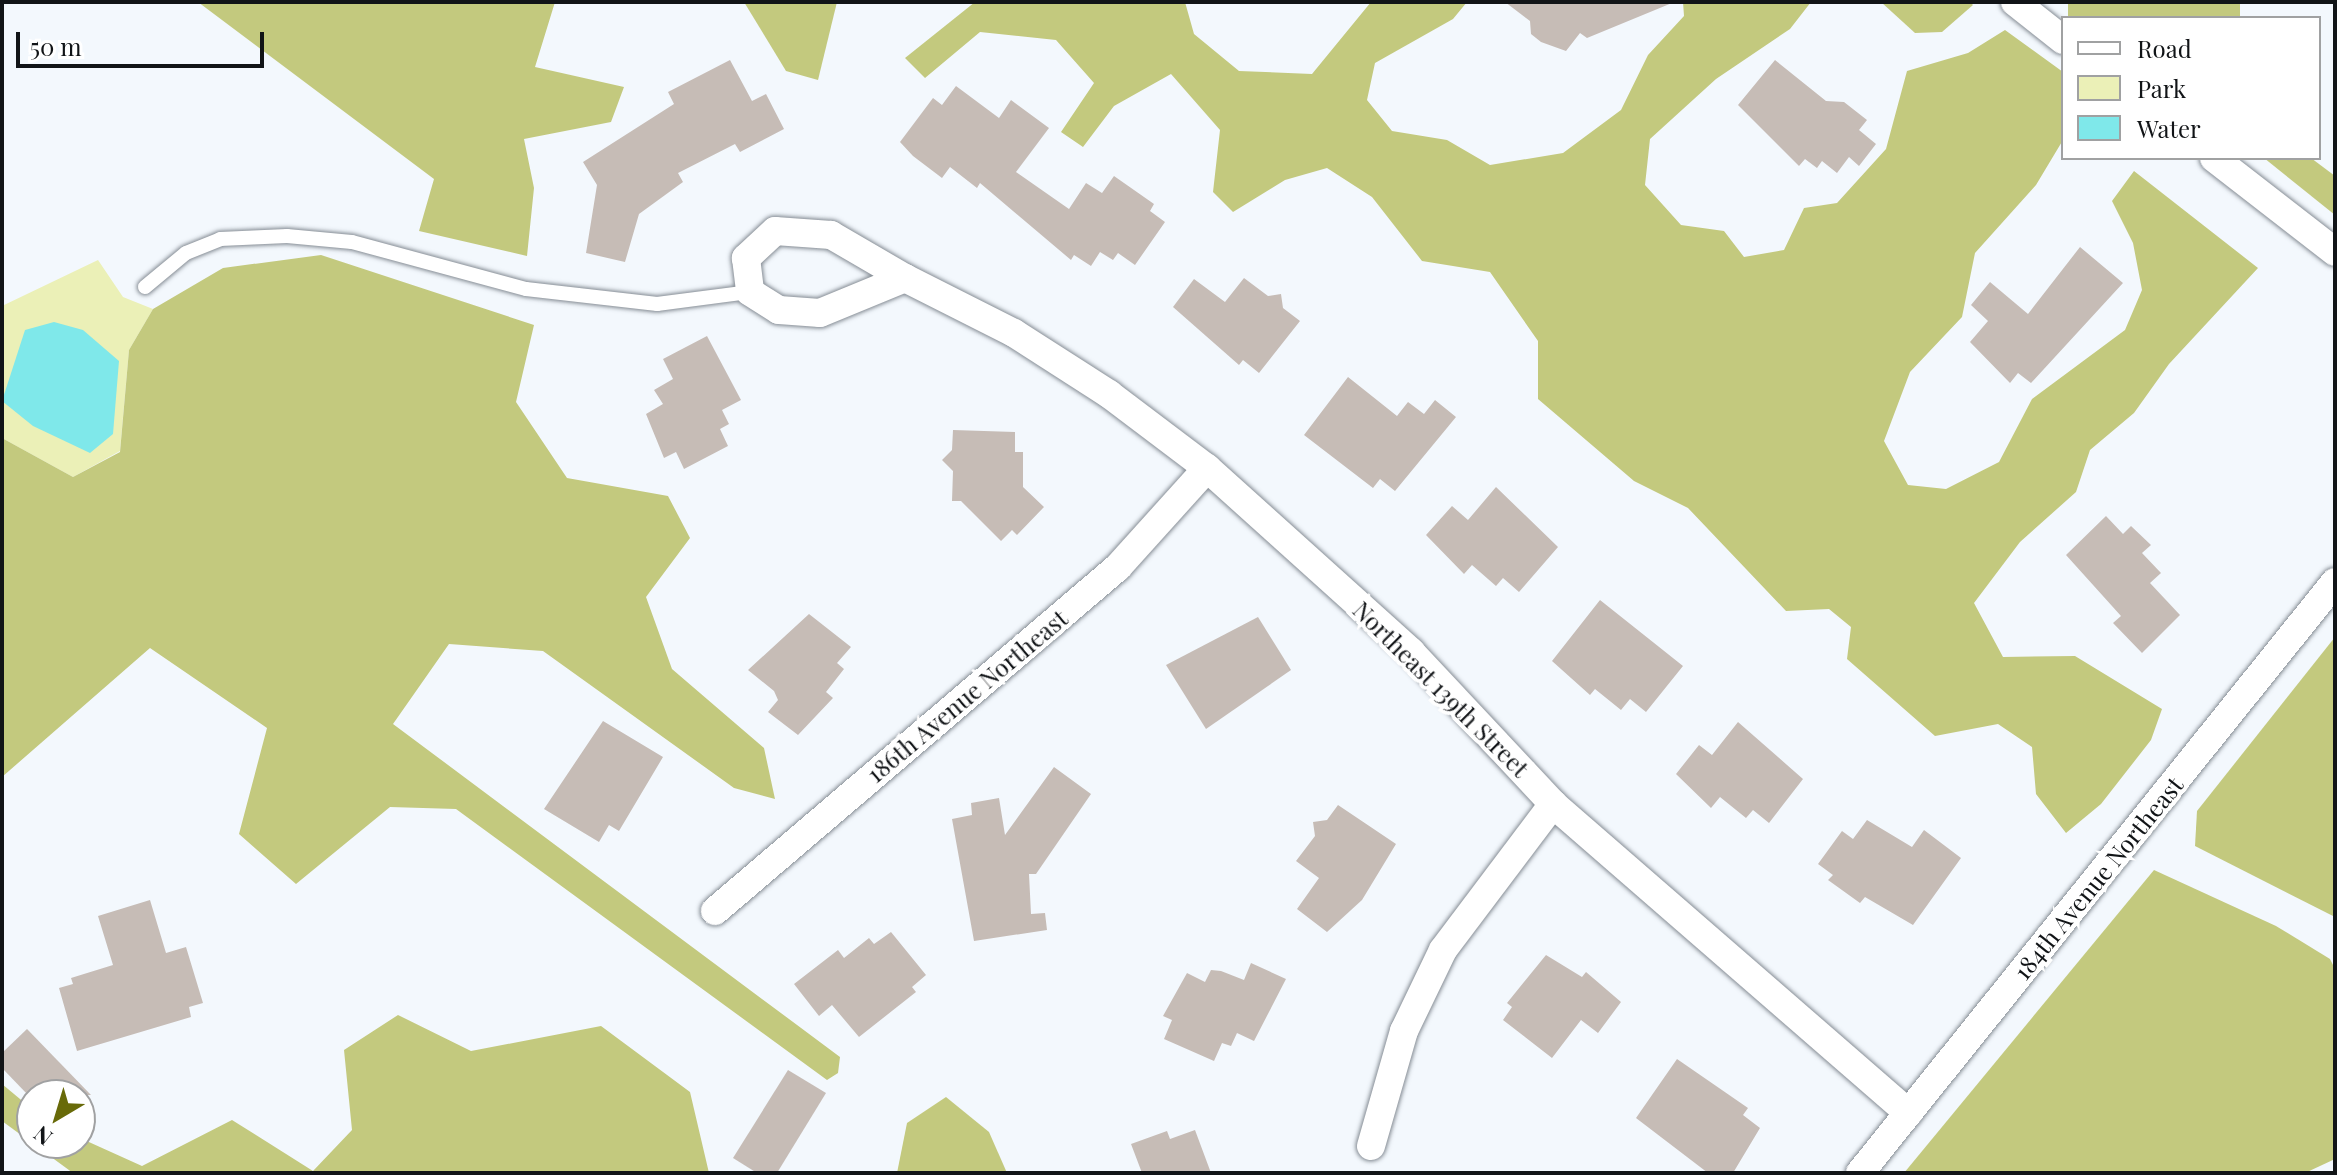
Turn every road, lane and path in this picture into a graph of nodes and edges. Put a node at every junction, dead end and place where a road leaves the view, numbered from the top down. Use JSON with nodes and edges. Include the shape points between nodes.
{"nodes":[{"id":1,"x":2015,"y":2,"type":"edge"},
{"id":2,"x":2061,"y":38,"type":"edge"},
{"id":3,"x":2217,"y":160,"type":"edge"},
{"id":4,"x":2335,"y":252,"type":"edge"},
{"id":5,"x":905,"y":278,"type":"junction"},
{"id":6,"x":145,"y":287,"type":"dead end"},
{"id":7,"x":750,"y":292,"type":"junction"},
{"id":8,"x":1207,"y":468,"type":"junction"},
{"id":9,"x":2335,"y":582,"type":"edge"},
{"id":10,"x":1553,"y":804,"type":"junction"},
{"id":11,"x":715,"y":911,"type":"dead end"},
{"id":12,"x":1909,"y":1113,"type":"junction"},
{"id":13,"x":1371,"y":1146,"type":"dead end"},
{"id":14,"x":1860,"y":1173,"type":"edge"}],
"edges":[{"from":1,"to":2,"type":"street"},
{"from":3,"to":4,"type":"street"},
{"from":5,"to":7,"type":"street","via":[[820,313],[779,310]]},
{"from":5,"to":7,"type":"street","name":"Northeast 139th Street","via":[[831,235],[775,231],[746,258]]},
{"from":5,"to":8,"type":"street","name":"Northeast 139th Street","via":[[1014,333]]},
{"from":6,"to":7,"type":"lane","via":[[186,253],[220,239],[287,236],[352,242],[526,289],[657,304]]},
{"from":8,"to":10,"type":"street","name":"Northeast 139th Street","via":[[1411,652]]},
{"from":8,"to":11,"type":"street","name":"186th Avenue Northeast","via":[[1118,567]]},
{"from":9,"to":12,"type":"street","name":"184th Avenue Northeast"},
{"from":10,"to":12,"type":"street","name":"Northeast 139th Street"},
{"from":10,"to":13,"type":"street","via":[[1443,950],[1404,1031]]},
{"from":12,"to":14,"type":"street","name":"184th Avenue Northeast"}]}
